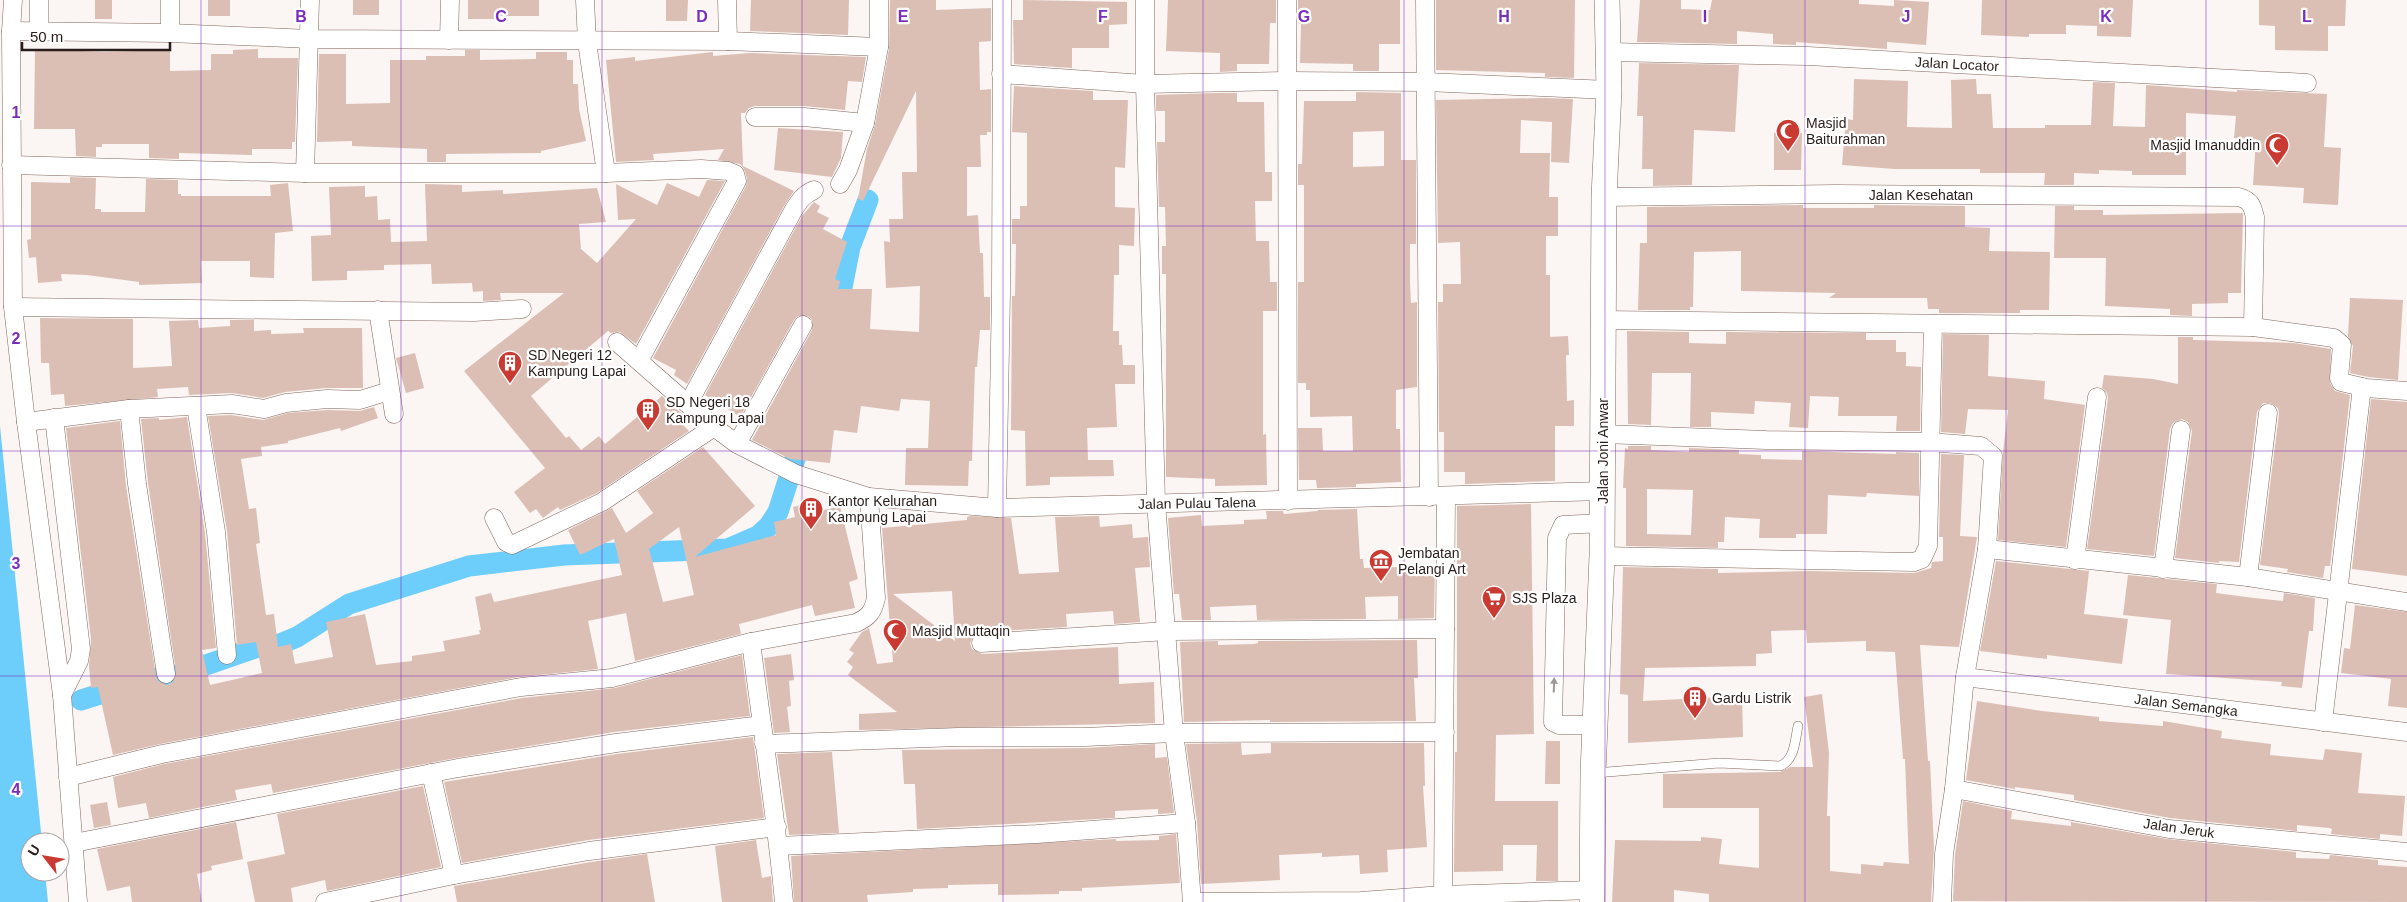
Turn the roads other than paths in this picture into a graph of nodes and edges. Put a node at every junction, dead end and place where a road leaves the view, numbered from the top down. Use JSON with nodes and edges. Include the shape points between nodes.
{"nodes":[{"id":1,"x":13,"y":0,"type":"edge"},
{"id":2,"x":39,"y":0,"type":"edge"},
{"id":3,"x":170,"y":0,"type":"edge"},
{"id":4,"x":310,"y":0,"type":"edge"},
{"id":5,"x":450,"y":0,"type":"edge"},
{"id":6,"x":586,"y":0,"type":"edge"},
{"id":7,"x":727,"y":0,"type":"edge"},
{"id":8,"x":879,"y":0,"type":"edge"},
{"id":9,"x":1002,"y":0,"type":"edge"},
{"id":10,"x":1145,"y":0,"type":"edge"},
{"id":11,"x":1287,"y":0,"type":"edge"},
{"id":12,"x":1424,"y":0,"type":"edge"},
{"id":13,"x":1607,"y":0,"type":"edge"},
{"id":14,"x":11,"y":32,"type":"junction"},
{"id":15,"x":38,"y":33,"type":"junction"},
{"id":16,"x":170,"y":33,"type":"junction"},
{"id":17,"x":310,"y":39,"type":"junction"},
{"id":18,"x":449,"y":40,"type":"junction"},
{"id":19,"x":587,"y":42,"type":"junction"},
{"id":20,"x":728,"y":42,"type":"junction"},
{"id":21,"x":879,"y":47,"type":"junction"},
{"id":22,"x":1608,"y":52,"type":"junction"},
{"id":23,"x":1000,"y":74,"type":"junction"},
{"id":24,"x":1287,"y":81,"type":"junction"},
{"id":25,"x":1426,"y":82,"type":"junction"},
{"id":26,"x":1145,"y":84,"type":"junction"},
{"id":27,"x":2306,"y":84,"type":"dead end"},
{"id":28,"x":1609,"y":90,"type":"junction"},
{"id":29,"x":755,"y":117,"type":"dead end"},
{"id":30,"x":865,"y":123,"type":"junction"},
{"id":31,"x":11,"y":165,"type":"junction"},
{"id":32,"x":606,"y":172,"type":"junction"},
{"id":33,"x":305,"y":173,"type":"junction"},
{"id":34,"x":840,"y":184,"type":"dead end"},
{"id":35,"x":814,"y":190,"type":"dead end"},
{"id":36,"x":1604,"y":197,"type":"junction"},
{"id":37,"x":14,"y":307,"type":"junction"},
{"id":38,"x":522,"y":309,"type":"dead end"},
{"id":39,"x":378,"y":310,"type":"junction"},
{"id":40,"x":1603,"y":320,"type":"junction"},
{"id":41,"x":803,"y":324,"type":"dead end"},
{"id":42,"x":1933,"y":324,"type":"junction"},
{"id":43,"x":2253,"y":327,"type":"junction"},
{"id":44,"x":617,"y":342,"type":"dead end"},
{"id":45,"x":639,"y":361,"type":"junction"},
{"id":46,"x":2362,"y":387,"type":"junction"},
{"id":47,"x":389,"y":391,"type":"junction"},
{"id":48,"x":2407,"y":391,"type":"edge"},
{"id":49,"x":2097,"y":397,"type":"dead end"},
{"id":50,"x":688,"y":404,"type":"junction"},
{"id":51,"x":196,"y":406,"type":"junction"},
{"id":52,"x":129,"y":409,"type":"junction"},
{"id":53,"x":2268,"y":413,"type":"dead end"},
{"id":54,"x":394,"y":414,"type":"dead end"},
{"id":55,"x":54,"y":418,"type":"junction"},
{"id":56,"x":26,"y":422,"type":"junction"},
{"id":57,"x":714,"y":427,"type":"junction"},
{"id":58,"x":2181,"y":430,"type":"dead end"},
{"id":59,"x":1603,"y":434,"type":"junction"},
{"id":60,"x":1929,"y":442,"type":"junction"},
{"id":61,"x":736,"y":444,"type":"junction"},
{"id":62,"x":1603,"y":491,"type":"junction"},
{"id":63,"x":1438,"y":496,"type":"junction"},
{"id":64,"x":868,"y":497,"type":"junction"},
{"id":65,"x":1288,"y":501,"type":"junction"},
{"id":66,"x":1156,"y":504,"type":"junction"},
{"id":67,"x":997,"y":508,"type":"junction"},
{"id":68,"x":494,"y":518,"type":"dead end"},
{"id":69,"x":1602,"y":523,"type":"junction"},
{"id":70,"x":1987,"y":549,"type":"junction"},
{"id":71,"x":1602,"y":556,"type":"junction"},
{"id":72,"x":2075,"y":560,"type":"junction"},
{"id":73,"x":2163,"y":569,"type":"junction"},
{"id":74,"x":2248,"y":577,"type":"junction"},
{"id":75,"x":2337,"y":592,"type":"junction"},
{"id":76,"x":2407,"y":602,"type":"edge"},
{"id":77,"x":1445,"y":629,"type":"junction"},
{"id":78,"x":1166,"y":631,"type":"junction"},
{"id":79,"x":751,"y":642,"type":"junction"},
{"id":80,"x":981,"y":643,"type":"dead end"},
{"id":81,"x":227,"y":655,"type":"dead end"},
{"id":82,"x":166,"y":674,"type":"dead end"},
{"id":83,"x":1965,"y":678,"type":"junction"},
{"id":84,"x":62,"y":695,"type":"junction"},
{"id":85,"x":2323,"y":722,"type":"junction"},
{"id":86,"x":762,"y":725,"type":"junction"},
{"id":87,"x":1595,"y":725,"type":"junction"},
{"id":88,"x":1798,"y":726,"type":"dead end"},
{"id":89,"x":1445,"y":732,"type":"junction"},
{"id":90,"x":2407,"y":732,"type":"edge"},
{"id":91,"x":1174,"y":733,"type":"junction"},
{"id":92,"x":764,"y":744,"type":"junction"},
{"id":93,"x":431,"y":773,"type":"junction"},
{"id":94,"x":1592,"y":773,"type":"junction"},
{"id":95,"x":68,"y":777,"type":"junction"},
{"id":96,"x":1954,"y":789,"type":"junction"},
{"id":97,"x":1186,"y":823,"type":"junction"},
{"id":98,"x":777,"y":827,"type":"junction"},
{"id":99,"x":74,"y":842,"type":"junction"},
{"id":100,"x":779,"y":846,"type":"junction"},
{"id":101,"x":2407,"y":852,"type":"edge"},
{"id":102,"x":454,"y":875,"type":"junction"},
{"id":103,"x":1443,"y":895,"type":"junction"},
{"id":104,"x":1592,"y":896,"type":"edge"},
{"id":105,"x":373,"y":897,"type":"edge"},
{"id":106,"x":78,"y":902,"type":"edge"},
{"id":107,"x":325,"y":902,"type":"edge"},
{"id":108,"x":784,"y":902,"type":"edge"},
{"id":109,"x":1192,"y":902,"type":"edge"},
{"id":110,"x":1361,"y":902,"type":"edge"},
{"id":111,"x":1942,"y":902,"type":"edge"}],
"edges":[{"from":1,"to":14,"type":"street"},
{"from":2,"to":15,"type":"street"},
{"from":3,"to":16,"type":"street"},
{"from":4,"to":17,"type":"street"},
{"from":5,"to":18,"type":"street"},
{"from":6,"to":19,"type":"street"},
{"from":7,"to":20,"type":"street"},
{"from":8,"to":21,"type":"street"},
{"from":9,"to":23,"type":"street"},
{"from":10,"to":26,"type":"street"},
{"from":11,"to":24,"type":"street"},
{"from":12,"to":25,"type":"street"},
{"from":13,"to":22,"type":"main road","name":"Jalan Joni Anwar"},
{"from":14,"to":15,"type":"street"},
{"from":14,"to":31,"type":"street"},
{"from":15,"to":16,"type":"street"},
{"from":16,"to":17,"type":"street"},
{"from":17,"to":18,"type":"street"},
{"from":17,"to":33,"type":"street"},
{"from":18,"to":19,"type":"street"},
{"from":19,"to":20,"type":"street"},
{"from":19,"to":32,"type":"street"},
{"from":20,"to":21,"type":"street"},
{"from":21,"to":30,"type":"street"},
{"from":22,"to":27,"type":"street","name":"Jalan Locator","via":[[1808,56]]},
{"from":22,"to":28,"type":"main road","name":"Jalan Joni Anwar"},
{"from":23,"to":26,"type":"street"},
{"from":23,"to":67,"type":"street","via":[[1001,293]]},
{"from":24,"to":25,"type":"street"},
{"from":24,"to":26,"type":"street"},
{"from":24,"to":65,"type":"street"},
{"from":25,"to":28,"type":"street"},
{"from":25,"to":63,"type":"street"},
{"from":26,"to":66,"type":"street"},
{"from":28,"to":36,"type":"main road","name":"Jalan Joni Anwar"},
{"from":29,"to":30,"type":"street","via":[[804,117]]},
{"from":30,"to":34,"type":"street","via":[[845,179]]},
{"from":31,"to":33,"type":"street"},
{"from":31,"to":37,"type":"street"},
{"from":32,"to":33,"type":"street"},
{"from":32,"to":45,"type":"street","via":[[701,169],[728,171],[737,181]]},
{"from":35,"to":50,"type":"street","via":[[807,193],[793,210]]},
{"from":36,"to":40,"type":"main road","name":"Jalan Joni Anwar"},
{"from":36,"to":43,"type":"street","name":"Jalan Kesehatan","via":[[1845,194],[2240,197],[2252,205],[2255,217]]},
{"from":37,"to":39,"type":"street"},
{"from":37,"to":56,"type":"street"},
{"from":38,"to":39,"type":"street","via":[[474,312]]},
{"from":39,"to":47,"type":"street"},
{"from":40,"to":42,"type":"street"},
{"from":40,"to":59,"type":"main road","name":"Jalan Joni Anwar"},
{"from":41,"to":61,"type":"street"},
{"from":42,"to":43,"type":"street"},
{"from":42,"to":60,"type":"street"},
{"from":43,"to":46,"type":"street","via":[[2334,338],[2342,345],[2341,382]]},
{"from":44,"to":45,"type":"street"},
{"from":45,"to":50,"type":"street"},
{"from":46,"to":48,"type":"street"},
{"from":46,"to":75,"type":"street"},
{"from":47,"to":51,"type":"street","via":[[360,400],[327,398],[264,408],[232,404]]},
{"from":47,"to":54,"type":"street"},
{"from":49,"to":72,"type":"street"},
{"from":50,"to":57,"type":"street"},
{"from":51,"to":52,"type":"street"},
{"from":51,"to":81,"type":"street","via":[[216,532]]},
{"from":52,"to":55,"type":"street"},
{"from":52,"to":82,"type":"street"},
{"from":53,"to":74,"type":"street"},
{"from":55,"to":56,"type":"street"},
{"from":55,"to":84,"type":"street","via":[[81,649]]},
{"from":56,"to":84,"type":"street"},
{"from":57,"to":61,"type":"street"},
{"from":57,"to":68,"type":"street","via":[[602,502],[512,544],[506,542]]},
{"from":58,"to":73,"type":"street"},
{"from":59,"to":60,"type":"street"},
{"from":59,"to":62,"type":"main road","name":"Jalan Joni Anwar"},
{"from":60,"to":70,"type":"street","via":[[1980,446],[1992,456]]},
{"from":60,"to":71,"type":"street","via":[[1928,546],[1922,559],[1914,562]]},
{"from":61,"to":64,"type":"street","name":"Jalan Pulau Talena","via":[[796,474]]},
{"from":62,"to":63,"type":"street","name":"Jalan Pulau Talena"},
{"from":62,"to":69,"type":"main road","name":"Jalan Joni Anwar"},
{"from":63,"to":65,"type":"street","name":"Jalan Pulau Talena"},
{"from":63,"to":77,"type":"street"},
{"from":64,"to":67,"type":"street","name":"Jalan Pulau Talena"},
{"from":64,"to":79,"type":"street","via":[[876,598],[867,618],[856,623]]},
{"from":65,"to":66,"type":"street","name":"Jalan Pulau Talena"},
{"from":66,"to":67,"type":"street","name":"Jalan Pulau Talena"},
{"from":66,"to":78,"type":"street"},
{"from":69,"to":71,"type":"main road","name":"Jalan Joni Anwar"},
{"from":87,"to":69,"type":"street","one_way":true,"via":[[1559,725],[1553,722],[1557,538],[1563,525]]},
{"from":70,"to":72,"type":"street"},
{"from":70,"to":83,"type":"street"},
{"from":71,"to":87,"type":"main road","name":"Jalan Joni Anwar"},
{"from":72,"to":73,"type":"street"},
{"from":73,"to":74,"type":"street"},
{"from":74,"to":75,"type":"street"},
{"from":75,"to":76,"type":"street"},
{"from":75,"to":85,"type":"street"},
{"from":77,"to":78,"type":"street"},
{"from":77,"to":89,"type":"street"},
{"from":78,"to":80,"type":"street"},
{"from":78,"to":91,"type":"street"},
{"from":79,"to":86,"type":"street"},
{"from":79,"to":95,"type":"street","via":[[612,678],[521,687],[162,754]]},
{"from":83,"to":85,"type":"street","name":"Jalan Semangka"},
{"from":83,"to":96,"type":"street"},
{"from":84,"to":95,"type":"street"},
{"from":85,"to":90,"type":"street","name":"Jalan Semangka"},
{"from":86,"to":92,"type":"street"},
{"from":86,"to":93,"type":"street","via":[[616,742]]},
{"from":87,"to":94,"type":"main road","name":"Jalan Joni Anwar"},
{"from":88,"to":94,"type":"lane","via":[[1792,755],[1787,763],[1780,766],[1719,763]]},
{"from":89,"to":91,"type":"street"},
{"from":89,"to":103,"type":"street"},
{"from":91,"to":92,"type":"street","via":[[1085,738],[958,737]]},
{"from":91,"to":97,"type":"street"},
{"from":92,"to":98,"type":"street"},
{"from":93,"to":99,"type":"street"},
{"from":93,"to":102,"type":"street"},
{"from":94,"to":104,"type":"main road","name":"Jalan Joni Anwar"},
{"from":95,"to":99,"type":"street"},
{"from":96,"to":101,"type":"street","name":"Jalan Jeruk","via":[[2169,829]]},
{"from":96,"to":111,"type":"street","via":[[1944,854]]},
{"from":97,"to":100,"type":"street","via":[[1037,834]]},
{"from":97,"to":109,"type":"street"},
{"from":98,"to":100,"type":"street"},
{"from":98,"to":102,"type":"street","via":[[589,851]]},
{"from":99,"to":106,"type":"street"},
{"from":100,"to":108,"type":"street"},
{"from":102,"to":105,"type":"street"},
{"from":103,"to":104,"type":"street"},
{"from":103,"to":110,"type":"street"},
{"from":105,"to":107,"type":"street"},
{"from":109,"to":110,"type":"street"}]}
